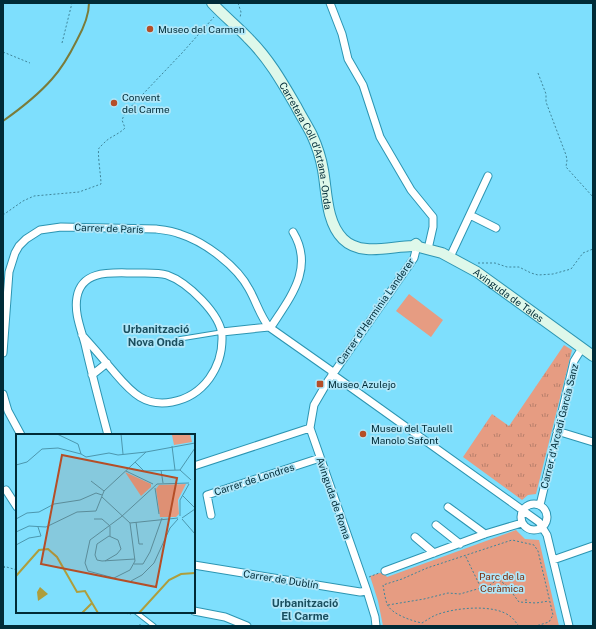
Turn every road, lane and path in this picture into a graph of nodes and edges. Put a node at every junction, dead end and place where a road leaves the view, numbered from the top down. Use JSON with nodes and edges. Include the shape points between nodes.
{"nodes":[{"id":1,"x":72,"y":3,"type":"edge"},
{"id":2,"x":238,"y":3,"type":"edge"},
{"id":3,"x":330,"y":3,"type":"edge"},
{"id":4,"x":216,"y":7,"type":"edge"},
{"id":5,"x":233,"y":23,"type":"junction"},
{"id":6,"x":62,"y":43,"type":"dead end"},
{"id":7,"x":3,"y":52,"type":"edge"},
{"id":8,"x":30,"y":62,"type":"dead end"},
{"id":9,"x":538,"y":73,"type":"dead end"},
{"id":10,"x":488,"y":176,"type":"dead end"},
{"id":11,"x":593,"y":197,"type":"edge"},
{"id":12,"x":3,"y":215,"type":"edge"},
{"id":13,"x":470,"y":216,"type":"junction"},
{"id":14,"x":496,"y":228,"type":"dead end"},
{"id":15,"x":293,"y":232,"type":"dead end"},
{"id":16,"x":419,"y":248,"type":"junction"},
{"id":17,"x":593,"y":249,"type":"edge"},
{"id":18,"x":450,"y":256,"type":"junction"},
{"id":19,"x":466,"y":266,"type":"junction"},
{"id":20,"x":269,"y":327,"type":"junction"},
{"id":21,"x":222,"y":332,"type":"junction"},
{"id":22,"x":82,"y":335,"type":"junction"},
{"id":23,"x":179,"y":339,"type":"dead end"},
{"id":24,"x":582,"y":348,"type":"junction"},
{"id":25,"x":3,"y":353,"type":"edge"},
{"id":26,"x":593,"y":356,"type":"edge"},
{"id":27,"x":107,"y":364,"type":"junction"},
{"id":28,"x":332,"y":373,"type":"junction"},
{"id":29,"x":92,"y":376,"type":"junction"},
{"id":30,"x":3,"y":394,"type":"edge"},
{"id":31,"x":310,"y":428,"type":"junction"},
{"id":32,"x":557,"y":431,"type":"junction"},
{"id":33,"x":20,"y":434,"type":"edge"},
{"id":34,"x":108,"y":434,"type":"edge"},
{"id":35,"x":593,"y":442,"type":"edge"},
{"id":36,"x":320,"y":458,"type":"junction"},
{"id":37,"x":195,"y":466,"type":"edge"},
{"id":38,"x":6,"y":490,"type":"dead end"},
{"id":39,"x":16,"y":505,"type":"edge"},
{"id":40,"x":540,"y":505,"type":"junction"},
{"id":41,"x":448,"y":506,"type":"dead end"},
{"id":42,"x":523,"y":510,"type":"junction"},
{"id":43,"x":211,"y":515,"type":"dead end"},
{"id":44,"x":522,"y":523,"type":"junction"},
{"id":45,"x":436,"y":525,"type":"dead end"},
{"id":46,"x":544,"y":527,"type":"junction"},
{"id":47,"x":485,"y":534,"type":"junction"},
{"id":48,"x":416,"y":537,"type":"dead end"},
{"id":49,"x":460,"y":544,"type":"junction"},
{"id":50,"x":593,"y":546,"type":"edge"},
{"id":51,"x":434,"y":553,"type":"junction"},
{"id":52,"x":466,"y":555,"type":"junction"},
{"id":53,"x":553,"y":560,"type":"junction"},
{"id":54,"x":195,"y":565,"type":"edge"},
{"id":55,"x":3,"y":566,"type":"edge"},
{"id":56,"x":7,"y":567,"type":"junction"},
{"id":57,"x":3,"y":568,"type":"edge"},
{"id":58,"x":16,"y":570,"type":"edge"},
{"id":59,"x":385,"y":571,"type":"joint"},
{"id":60,"x":363,"y":579,"type":"junction"},
{"id":61,"x":513,"y":584,"type":"dead end"},
{"id":62,"x":481,"y":588,"type":"junction"},
{"id":63,"x":367,"y":591,"type":"junction"},
{"id":64,"x":512,"y":593,"type":"junction"},
{"id":65,"x":526,"y":599,"type":"dead end"},
{"id":66,"x":549,"y":600,"type":"junction"},
{"id":67,"x":526,"y":603,"type":"junction"},
{"id":68,"x":387,"y":605,"type":"junction"},
{"id":69,"x":195,"y":611,"type":"edge"},
{"id":70,"x":122,"y":613,"type":"edge"},
{"id":71,"x":132,"y":613,"type":"edge"},
{"id":72,"x":137,"y":613,"type":"edge"},
{"id":73,"x":422,"y":623,"type":"junction"},
{"id":74,"x":154,"y":626,"type":"edge"},
{"id":75,"x":247,"y":626,"type":"edge"},
{"id":76,"x":376,"y":626,"type":"edge"},
{"id":77,"x":423,"y":626,"type":"edge"},
{"id":78,"x":519,"y":626,"type":"edge"},
{"id":79,"x":536,"y":626,"type":"edge"},
{"id":80,"x":568,"y":626,"type":"edge"}],
"edges":[{"from":1,"to":6,"type":"path"},
{"from":2,"to":5,"type":"path","via":[[240,17]]},
{"from":3,"to":16,"type":"street","name":"Carrer d'Herminia Landerer","via":[[348,59],[363,85],[380,137],[411,190],[433,217],[433,227]]},
{"from":4,"to":5,"type":"main road","name":"Carretera Coll d’Artana - Onda"},
{"from":4,"to":12,"type":"path","via":[[182,53],[124,113],[122,120],[125,128],[99,148],[101,184],[79,192],[34,196],[22,201]]},
{"from":5,"to":16,"type":"main road","name":"Carretera Coll d’Artana - Onda","via":[[250,39],[274,69],[312,135],[322,163],[329,207],[338,232],[349,244],[357,247]]},
{"from":7,"to":8,"type":"path"},
{"from":9,"to":11,"type":"path","via":[[566,155],[566,167]]},
{"from":10,"to":13,"type":"street"},
{"from":13,"to":14,"type":"street"},
{"from":13,"to":18,"type":"street"},
{"from":15,"to":20,"type":"street","via":[[301,254],[300,276],[293,294]]},
{"from":16,"to":18,"type":"main road","name":"Avinguda de Tales"},
{"from":16,"to":28,"type":"street","name":"Carrer d'Herminia Landerer"},
{"from":17,"to":19,"type":"path","via":[[583,253],[571,269],[553,274],[538,275],[519,267],[480,262]]},
{"from":18,"to":19,"type":"main road","name":"Avinguda de Tales"},
{"from":19,"to":24,"type":"main road","name":"Avinguda de Tales"},
{"from":20,"to":21,"type":"street"},
{"from":20,"to":25,"type":"street","name":"Carrer de París","via":[[243,279],[218,255],[191,238],[156,229],[57,227],[40,230],[31,235],[19,246],[14,255],[8,272]]},
{"from":20,"to":28,"type":"street"},
{"from":21,"to":22,"type":"street","via":[[209,308],[172,277],[161,274],[104,273],[85,281],[77,295],[77,312]]},
{"from":21,"to":23,"type":"lane"},
{"from":21,"to":27,"type":"street","via":[[220,353],[210,378],[194,394],[176,401],[157,403],[145,400],[126,386]]},
{"from":22,"to":27,"type":"street"},
{"from":22,"to":29,"type":"street"},
{"from":24,"to":26,"type":"main road","name":"Avinguda de Tales"},
{"from":24,"to":32,"type":"street","name":"Carrer d'Arcadi García Sanz","via":[[574,361]]},
{"from":27,"to":29,"type":"street"},
{"from":28,"to":31,"type":"street","name":"Avinguda de Roma","via":[[314,405]]},
{"from":28,"to":42,"type":"street"},
{"from":29,"to":34,"type":"street"},
{"from":30,"to":33,"type":"street","via":[[8,412]]},
{"from":31,"to":36,"type":"street","name":"Avinguda de Roma"},
{"from":31,"to":37,"type":"street"},
{"from":32,"to":35,"type":"street"},
{"from":32,"to":40,"type":"street","name":"Carrer d'Arcadi García Sanz"},
{"from":36,"to":43,"type":"street","name":"Carrer de Londres","via":[[207,495]]},
{"from":36,"to":60,"type":"street","name":"Avinguda de Roma"},
{"from":38,"to":39,"type":"street"},
{"from":40,"to":42,"type":"street","via":[[528,505]]},
{"from":40,"to":46,"type":"street","via":[[548,515]]},
{"from":41,"to":47,"type":"street"},
{"from":42,"to":44,"type":"street"},
{"from":42,"to":46,"type":"street"},
{"from":44,"to":46,"type":"street","via":[[527,529],[536,531]]},
{"from":44,"to":47,"type":"street"},
{"from":45,"to":49,"type":"street"},
{"from":46,"to":53,"type":"street"},
{"from":47,"to":49,"type":"street"},
{"from":48,"to":51,"type":"street"},
{"from":49,"to":51,"type":"street"},
{"from":50,"to":53,"type":"street"},
{"from":51,"to":59,"type":"street"},
{"from":52,"to":62,"type":"path"},
{"from":52,"to":66,"type":"path","via":[[512,540],[534,545],[538,551]]},
{"from":52,"to":68,"type":"path","via":[[383,585]]},
{"from":53,"to":80,"type":"street"},
{"from":54,"to":63,"type":"street","name":"Carrer de Dublín","via":[[360,592]]},
{"from":55,"to":56,"type":"path"},
{"from":56,"to":57,"type":"path"},
{"from":56,"to":58,"type":"path"},
{"from":59,"to":60,"type":"path"},
{"from":60,"to":63,"type":"street","name":"Avinguda de Roma"},
{"from":61,"to":64,"type":"path"},
{"from":62,"to":64,"type":"path","via":[[498,578]]},
{"from":62,"to":68,"type":"path","via":[[460,594],[448,593]]},
{"from":63,"to":76,"type":"street","name":"Avinguda de Roma"},
{"from":64,"to":67,"type":"path","via":[[520,602]]},
{"from":65,"to":67,"type":"path"},
{"from":66,"to":67,"type":"path"},
{"from":66,"to":79,"type":"path","via":[[553,615],[549,622]]},
{"from":68,"to":73,"type":"path","via":[[402,616]]},
{"from":69,"to":75,"type":"street","via":[[225,617]]},
{"from":70,"to":71,"type":"path"},
{"from":72,"to":74,"type":"lane"},
{"from":73,"to":77,"type":"path"},
{"from":73,"to":78,"type":"path","via":[[436,615],[464,608],[498,611],[510,616]]}]}
